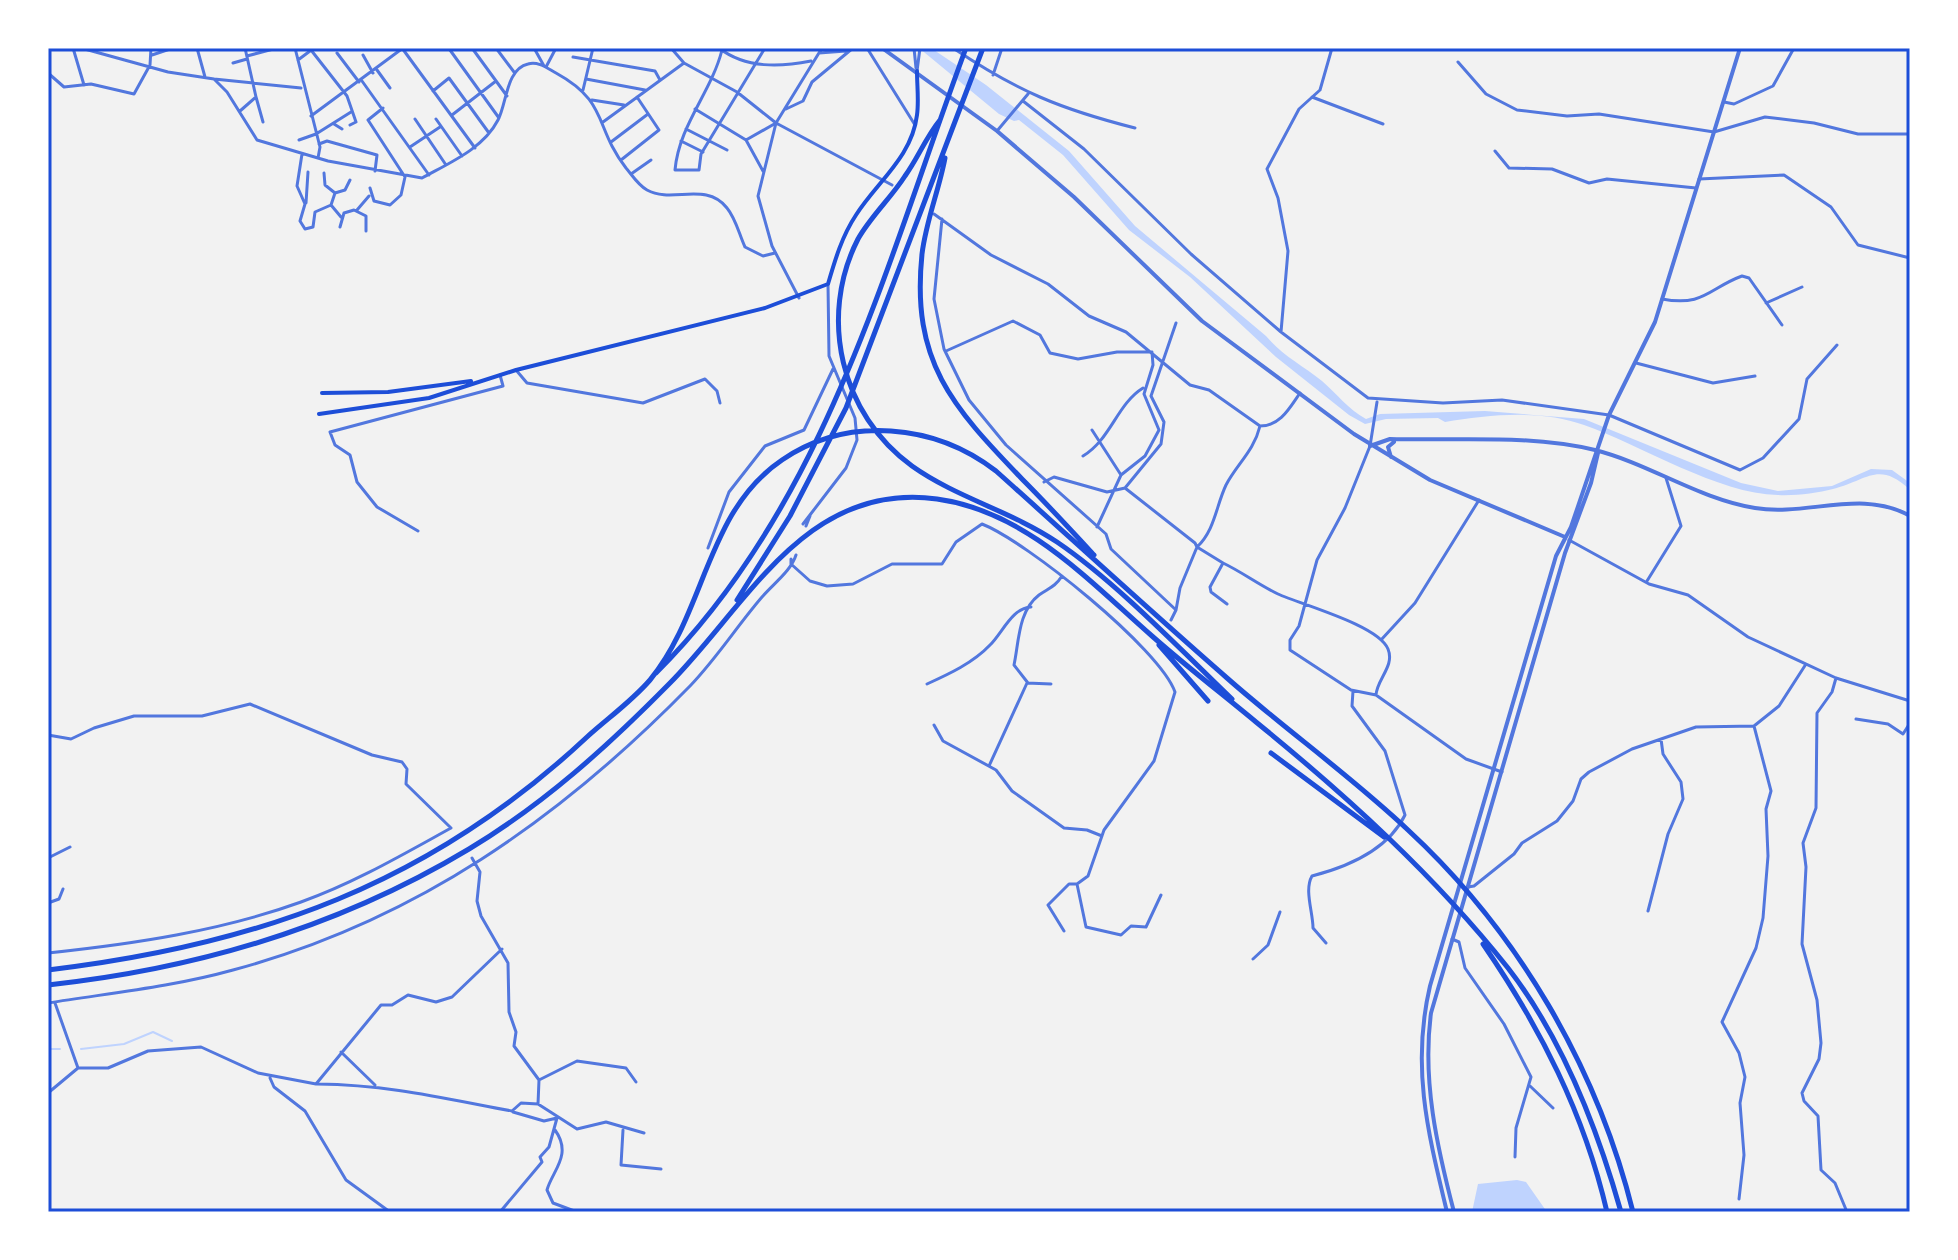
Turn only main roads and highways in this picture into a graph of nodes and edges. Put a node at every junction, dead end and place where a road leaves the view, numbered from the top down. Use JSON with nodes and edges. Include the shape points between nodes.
{"nodes":[{"id":1,"x":983,"y":48,"type":"edge"},
{"id":2,"x":965,"y":51,"type":"edge"},
{"id":3,"x":917,"y":71,"type":"road end"},
{"id":4,"x":940,"y":120,"type":"junction"},
{"id":5,"x":948,"y":144,"type":"junction"},
{"id":6,"x":478,"y":381,"type":"junction"},
{"id":7,"x":322,"y":393,"type":"dead end"},
{"id":8,"x":319,"y":414,"type":"dead end"},
{"id":9,"x":1120,"y":582,"type":"junction"},
{"id":10,"x":727,"y":615,"type":"junction"},
{"id":11,"x":1151,"y":635,"type":"junction"},
{"id":12,"x":650,"y":679,"type":"junction"},
{"id":13,"x":1208,"y":701,"type":"dead end"},
{"id":14,"x":1253,"y":719,"type":"junction"},
{"id":15,"x":1271,"y":753,"type":"dead end"},
{"id":16,"x":1377,"y":830,"type":"junction"},
{"id":17,"x":1468,"y":923,"type":"junction"},
{"id":18,"x":48,"y":970,"type":"edge"},
{"id":19,"x":48,"y":985,"type":"edge"},
{"id":20,"x":1607,"y":1212,"type":"edge"},
{"id":21,"x":1621,"y":1212,"type":"edge"},
{"id":22,"x":1633,"y":1212,"type":"edge"}],
"edges":[{"from":1,"to":5,"type":"highway"},
{"from":2,"to":4,"type":"highway"},
{"from":3,"to":6,"type":"main road","via":[[915,125],[840,244],[828,284],[799,298]]},
{"from":4,"to":12,"type":"highway","via":[[836,401],[747,564],[699,628]]},
{"from":4,"to":14,"type":"highway","via":[[869,222],[844,276],[839,342],[859,406],[882,438],[915,468],[1026,522],[1085,564]]},
{"from":5,"to":9,"type":"highway","via":[[920,278],[933,364],[977,434]]},
{"from":5,"to":10,"type":"highway","via":[[846,408],[790,516]]},
{"from":6,"to":7,"type":"main road","via":[[388,392]]},
{"from":6,"to":8,"type":"main road","via":[[429,398]]},
{"from":9,"to":12,"type":"highway","via":[[980,459],[909,431],[846,434],[802,448],[746,491],[726,520],[694,605]]},
{"from":9,"to":22,"type":"highway","via":[[1391,814],[1475,901],[1516,955],[1569,1042],[1617,1153]]},
{"from":10,"to":11,"type":"highway","via":[[787,550],[825,520],[883,499],[923,498],[975,509],[1038,540],[1073,564]]},
{"from":10,"to":19,"type":"highway","via":[[676,677],[581,768],[463,853],[377,898],[227,953],[151,971]]},
{"from":11,"to":13,"type":"highway"},
{"from":11,"to":14,"type":"highway"},
{"from":12,"to":18,"type":"highway","via":[[512,802],[372,887],[221,940]]},
{"from":14,"to":16,"type":"highway"},
{"from":15,"to":16,"type":"highway"},
{"from":16,"to":17,"type":"highway"},
{"from":17,"to":20,"type":"highway","via":[[1523,1005],[1564,1082]]},
{"from":17,"to":21,"type":"highway","via":[[1510,971],[1549,1033],[1589,1116]]}]}
